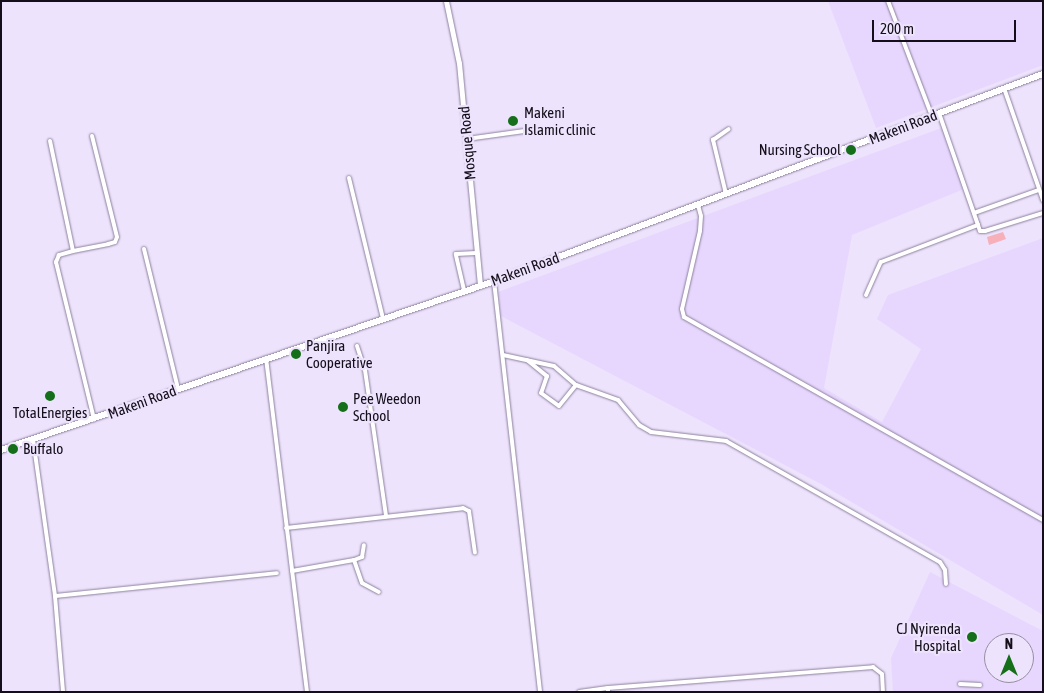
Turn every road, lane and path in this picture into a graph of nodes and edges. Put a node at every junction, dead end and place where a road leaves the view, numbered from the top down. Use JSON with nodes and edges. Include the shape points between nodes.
{"nodes":[{"id":1,"x":446,"y":1,"type":"edge"},
{"id":2,"x":888,"y":1,"type":"edge"},
{"id":3,"x":1043,"y":74,"type":"edge"},
{"id":4,"x":1004,"y":88,"type":"junction"},
{"id":5,"x":939,"y":113,"type":"junction"},
{"id":6,"x":932,"y":116,"type":"junction"},
{"id":7,"x":729,"y":129,"type":"dead end"},
{"id":8,"x":531,"y":130,"type":"dead end"},
{"id":9,"x":92,"y":136,"type":"dead end"},
{"id":10,"x":467,"y":139,"type":"junction"},
{"id":11,"x":50,"y":141,"type":"dead end"},
{"id":12,"x":349,"y":178,"type":"dead end"},
{"id":13,"x":1039,"y":190,"type":"junction"},
{"id":14,"x":726,"y":194,"type":"junction"},
{"id":15,"x":1043,"y":200,"type":"edge"},
{"id":16,"x":698,"y":205,"type":"junction"},
{"id":17,"x":974,"y":213,"type":"junction"},
{"id":18,"x":1043,"y":213,"type":"edge"},
{"id":19,"x":978,"y":225,"type":"junction"},
{"id":20,"x":144,"y":249,"type":"dead end"},
{"id":21,"x":73,"y":252,"type":"junction"},
{"id":22,"x":476,"y":253,"type":"junction"},
{"id":23,"x":494,"y":280,"type":"junction"},
{"id":24,"x":480,"y":286,"type":"junction"},
{"id":25,"x":464,"y":290,"type":"junction"},
{"id":26,"x":866,"y":295,"type":"dead end"},
{"id":27,"x":383,"y":319,"type":"junction"},
{"id":28,"x":358,"y":346,"type":"dead end"},
{"id":29,"x":504,"y":354,"type":"junction"},
{"id":30,"x":266,"y":358,"type":"junction"},
{"id":31,"x":524,"y":359,"type":"junction"},
{"id":32,"x":576,"y":385,"type":"junction"},
{"id":33,"x":178,"y":389,"type":"junction"},
{"id":34,"x":94,"y":419,"type":"junction"},
{"id":35,"x":33,"y":439,"type":"junction"},
{"id":36,"x":1,"y":450,"type":"edge"},
{"id":37,"x":386,"y":516,"type":"junction"},
{"id":38,"x":1043,"y":520,"type":"edge"},
{"id":39,"x":286,"y":528,"type":"junction"},
{"id":40,"x":364,"y":545,"type":"dead end"},
{"id":41,"x":475,"y":553,"type":"dead end"},
{"id":42,"x":354,"y":560,"type":"junction"},
{"id":43,"x":292,"y":571,"type":"junction"},
{"id":44,"x":277,"y":573,"type":"dead end"},
{"id":45,"x":946,"y":584,"type":"dead end"},
{"id":46,"x":379,"y":592,"type":"dead end"},
{"id":47,"x":55,"y":596,"type":"junction"},
{"id":48,"x":960,"y":684,"type":"dead end"},
{"id":49,"x":980,"y":685,"type":"dead end"},
{"id":50,"x":608,"y":690,"type":"edge"},
{"id":51,"x":63,"y":692,"type":"edge"},
{"id":52,"x":307,"y":692,"type":"edge"},
{"id":53,"x":540,"y":692,"type":"edge"},
{"id":54,"x":579,"y":692,"type":"edge"},
{"id":55,"x":883,"y":692,"type":"edge"}],
"edges":[{"from":1,"to":10,"type":"street","name":"Mosque Road","via":[[454,27]]},
{"from":2,"to":6,"type":"street"},
{"from":3,"to":4,"type":"main road","name":"Makeni Road"},
{"from":4,"to":5,"type":"main road","name":"Makeni Road"},
{"from":4,"to":13,"type":"street"},
{"from":5,"to":6,"type":"main road","name":"Makeni Road"},
{"from":5,"to":17,"type":"street"},
{"from":6,"to":14,"type":"main road","name":"Makeni Road"},
{"from":7,"to":14,"type":"street","via":[[713,140]]},
{"from":8,"to":10,"type":"street"},
{"from":9,"to":21,"type":"street","via":[[116,237],[115,242]]},
{"from":10,"to":22,"type":"street","name":"Mosque Road"},
{"from":11,"to":21,"type":"street"},
{"from":12,"to":27,"type":"street"},
{"from":13,"to":15,"type":"street"},
{"from":13,"to":17,"type":"street"},
{"from":14,"to":16,"type":"main road","name":"Makeni Road"},
{"from":16,"to":23,"type":"main road","name":"Makeni Road"},
{"from":16,"to":38,"type":"street","via":[[700,231],[682,308],[684,317]]},
{"from":17,"to":19,"type":"street"},
{"from":18,"to":19,"type":"street","via":[[984,231],[980,231]]},
{"from":19,"to":26,"type":"street","via":[[881,262]]},
{"from":20,"to":33,"type":"street"},
{"from":21,"to":34,"type":"street","via":[[59,255],[56,262]]},
{"from":22,"to":24,"type":"street","name":"Mosque Road"},
{"from":22,"to":25,"type":"street","via":[[456,254]]},
{"from":23,"to":24,"type":"main road","name":"Makeni Road"},
{"from":23,"to":29,"type":"street"},
{"from":24,"to":25,"type":"main road","name":"Makeni Road"},
{"from":25,"to":27,"type":"main road","name":"Makeni Road"},
{"from":27,"to":30,"type":"main road","name":"Makeni Road"},
{"from":28,"to":37,"type":"street","via":[[365,370]]},
{"from":29,"to":31,"type":"street"},
{"from":29,"to":53,"type":"street"},
{"from":30,"to":33,"type":"main road","name":"Makeni Road"},
{"from":30,"to":39,"type":"street"},
{"from":31,"to":32,"type":"street","via":[[554,366]]},
{"from":31,"to":32,"type":"street","via":[[544,371],[548,380],[541,393],[559,406]]},
{"from":32,"to":45,"type":"street","via":[[618,400],[639,425],[651,432],[726,441],[940,562],[945,570]]},
{"from":33,"to":34,"type":"main road","name":"Makeni Road"},
{"from":34,"to":35,"type":"main road","name":"Makeni Road"},
{"from":35,"to":36,"type":"main road","name":"Makeni Road"},
{"from":35,"to":47,"type":"street"},
{"from":37,"to":39,"type":"street"},
{"from":37,"to":41,"type":"street","via":[[467,510]]},
{"from":39,"to":43,"type":"street"},
{"from":40,"to":42,"type":"street","via":[[362,556]]},
{"from":42,"to":43,"type":"street"},
{"from":42,"to":46,"type":"street","via":[[362,583]]},
{"from":43,"to":52,"type":"street"},
{"from":44,"to":47,"type":"street"},
{"from":47,"to":51,"type":"street"},
{"from":48,"to":49,"type":"street"},
{"from":50,"to":54,"type":"street"},
{"from":50,"to":55,"type":"street","via":[[873,667],[882,674]]}]}
